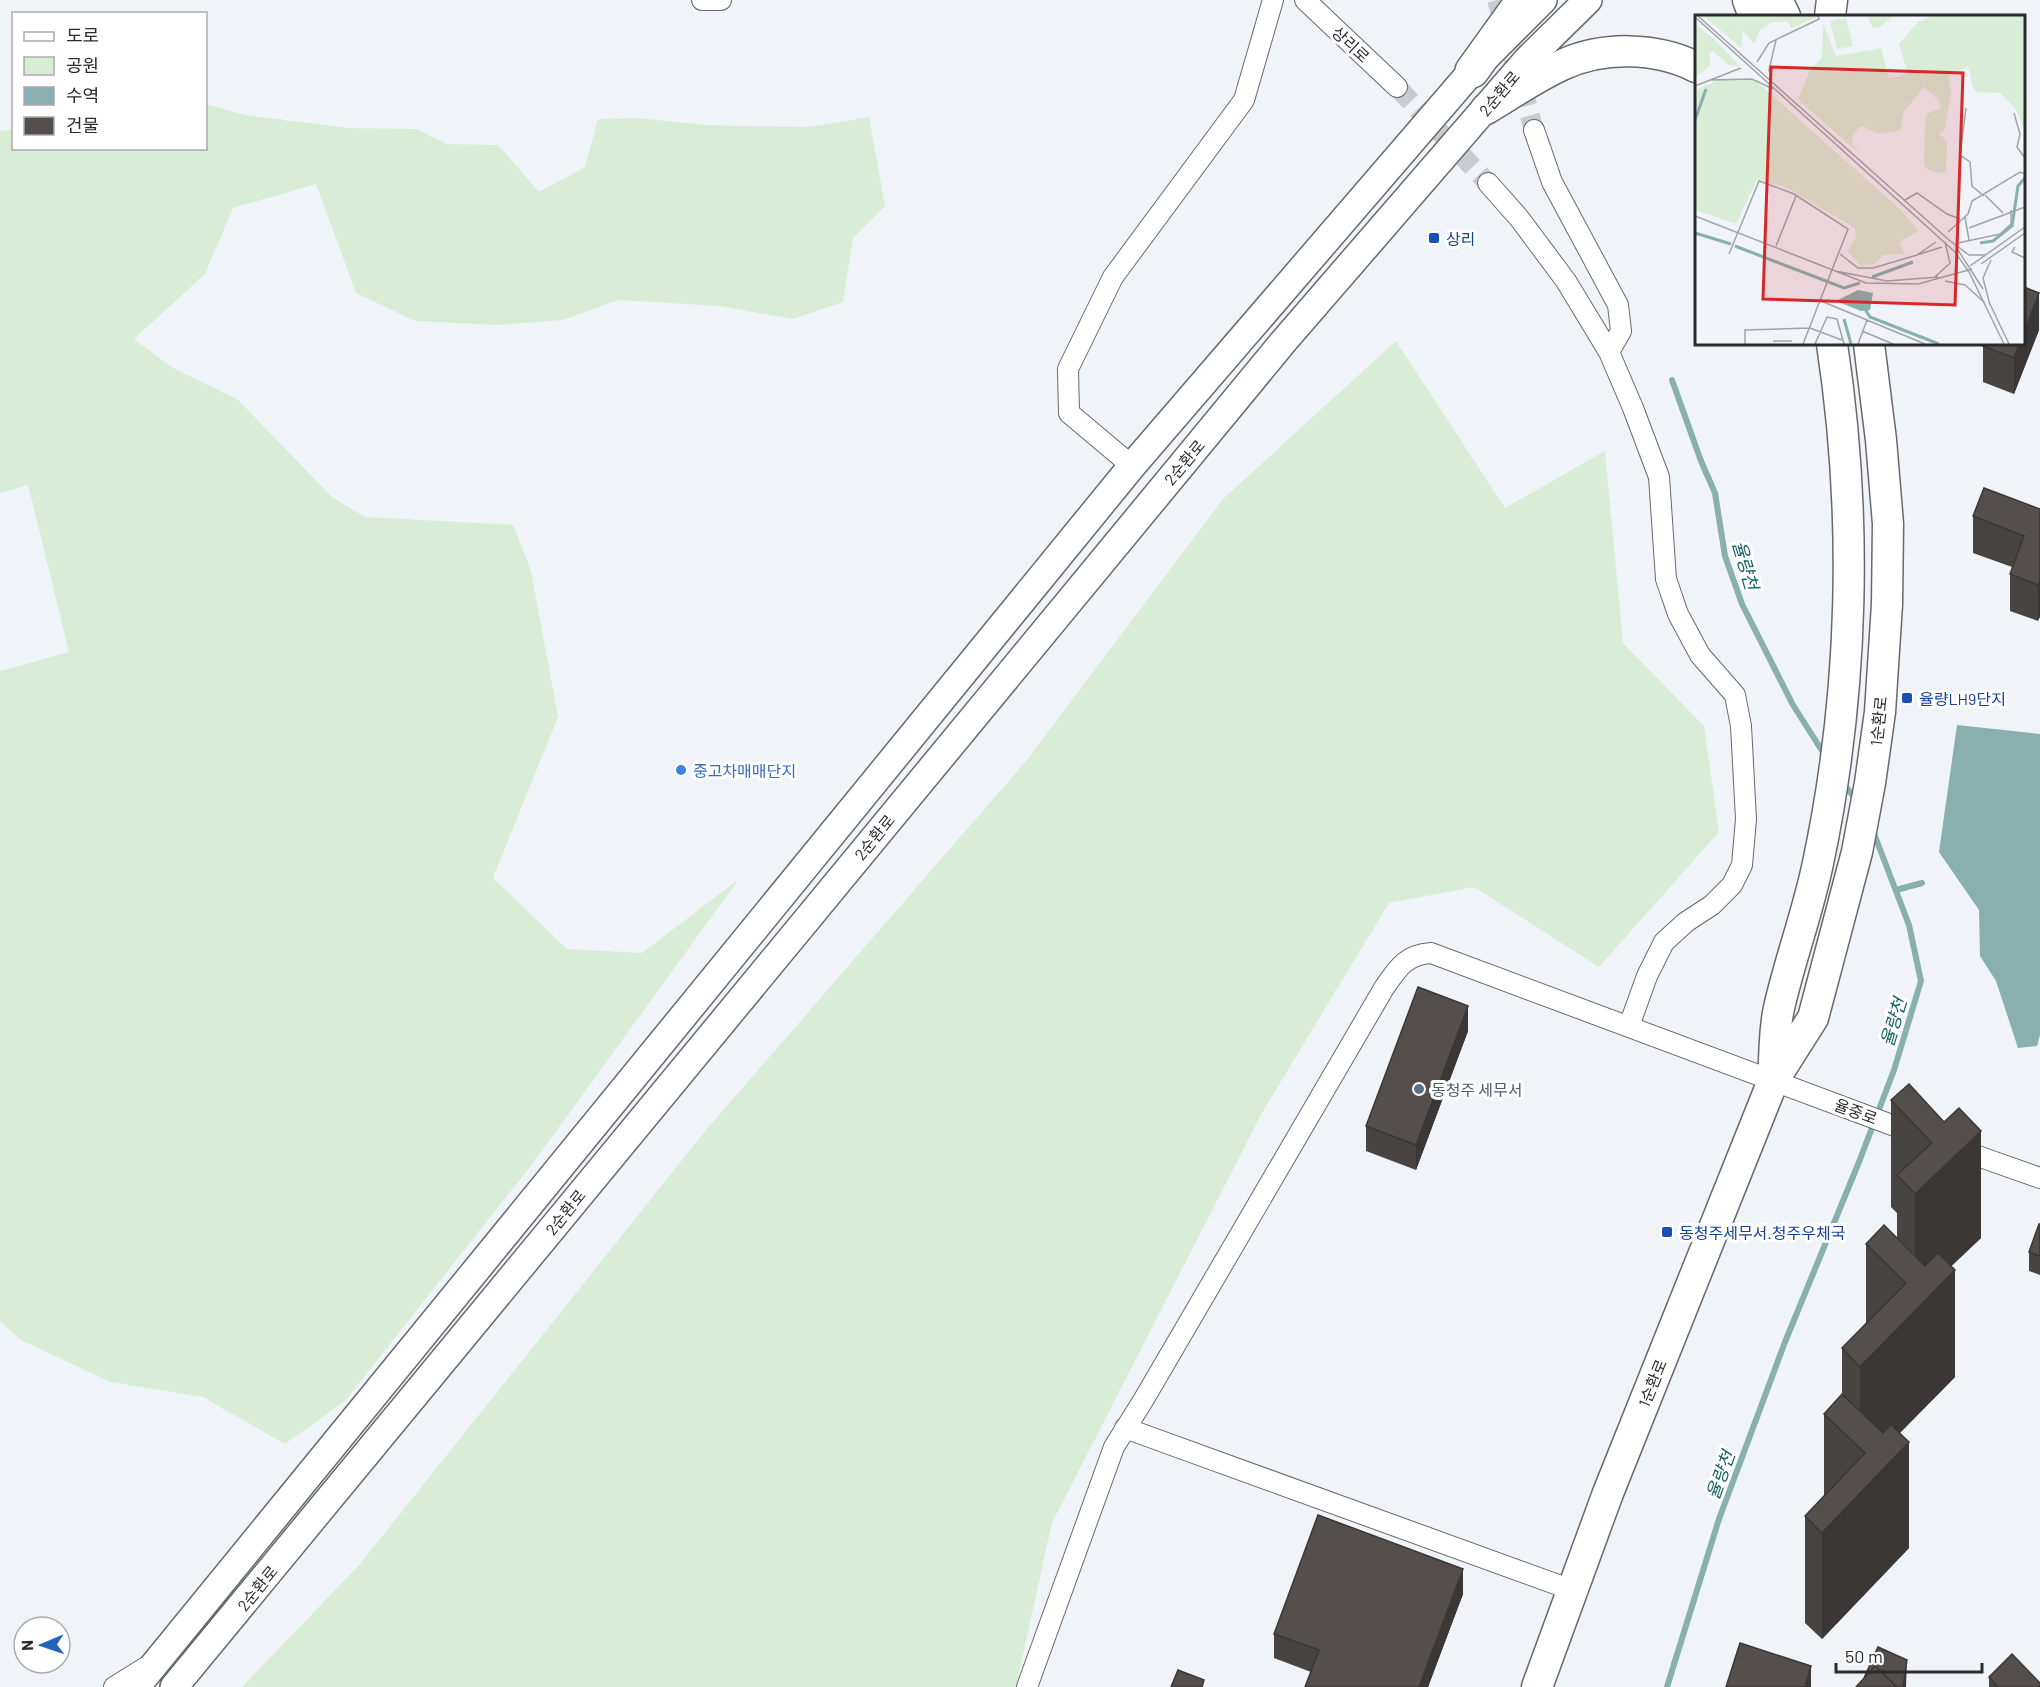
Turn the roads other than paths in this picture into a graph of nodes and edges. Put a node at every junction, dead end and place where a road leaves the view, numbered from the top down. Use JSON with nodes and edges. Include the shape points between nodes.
{"nodes":[{"id":1,"x":702,"y":0,"type":"edge"},
{"id":2,"x":721,"y":0,"type":"edge"},
{"id":3,"x":1273,"y":0,"type":"edge"},
{"id":4,"x":1305,"y":0,"type":"edge"},
{"id":5,"x":1523,"y":0,"type":"edge"},
{"id":6,"x":1543,"y":0,"type":"edge"},
{"id":7,"x":1588,"y":0,"type":"edge"},
{"id":8,"x":1748,"y":0,"type":"edge"},
{"id":9,"x":1778,"y":0,"type":"edge"},
{"id":10,"x":1832,"y":0,"type":"edge"},
{"id":11,"x":1754,"y":15,"type":"edge"},
{"id":12,"x":1785,"y":15,"type":"edge"},
{"id":13,"x":1830,"y":15,"type":"edge"},
{"id":14,"x":1695,"y":67,"type":"edge"},
{"id":15,"x":1472,"y":71,"type":"junction"},
{"id":16,"x":1397,"y":87,"type":"tunnel mouth"},
{"id":17,"x":1486,"y":109,"type":"junction"},
{"id":18,"x":1534,"y":130,"type":"tunnel mouth"},
{"id":19,"x":1488,"y":183,"type":"tunnel mouth"},
{"id":20,"x":1832,"y":345,"type":"edge"},
{"id":21,"x":1869,"y":345,"type":"edge"},
{"id":22,"x":1609,"y":352,"type":"junction"},
{"id":23,"x":1132,"y":466,"type":"junction"},
{"id":24,"x":1629,"y":1026,"type":"junction"},
{"id":25,"x":1773,"y":1082,"type":"junction"},
{"id":26,"x":2040,"y":1178,"type":"edge"},
{"id":27,"x":1125,"y":1428,"type":"junction"},
{"id":28,"x":1572,"y":1590,"type":"junction"},
{"id":29,"x":161,"y":1658,"type":"junction"},
{"id":30,"x":188,"y":1676,"type":"edge"},
{"id":31,"x":114,"y":1687,"type":"edge"},
{"id":32,"x":136,"y":1687,"type":"edge"},
{"id":33,"x":174,"y":1687,"type":"edge"},
{"id":34,"x":1027,"y":1687,"type":"edge"},
{"id":35,"x":1537,"y":1687,"type":"edge"}],
"edges":[{"from":1,"to":2,"type":"street"},
{"from":3,"to":23,"type":"street","via":[[1244,100],[1113,277],[1068,369],[1069,413]]},
{"from":4,"to":16,"type":"street","name":"상리로"},
{"from":5,"to":15,"type":"highway"},
{"from":6,"to":15,"type":"street","name":"2순환로"},
{"from":7,"to":17,"type":"street","name":"2순환로","via":[[1527,60]]},
{"from":8,"to":11,"type":"main road"},
{"from":9,"to":12,"type":"main road"},
{"from":10,"to":13,"type":"main road"},
{"from":14,"to":17,"type":"main road","via":[[1647,52],[1595,54],[1563,64]]},
{"from":15,"to":23,"type":"street","name":"2순환로"},
{"from":17,"to":30,"type":"street","name":"2순환로","via":[[1284,341]]},
{"from":18,"to":22,"type":"street","via":[[1552,182],[1618,305],[1621,331]]},
{"from":19,"to":22,"type":"street","via":[[1566,280]]},
{"from":20,"to":25,"type":"main road","name":"1순환로","via":[[1844,439],[1848,517],[1846,647],[1840,720],[1818,865],[1778,1010]]},
{"from":21,"to":25,"type":"main road","name":"1순환로","via":[[1887,524],[1880,712],[1857,852],[1813,1018]]},
{"from":22,"to":24,"type":"street","via":[[1659,477],[1666,579],[1678,614],[1700,655],[1735,695],[1741,726],[1746,819],[1742,865],[1732,885],[1664,942]]},
{"from":23,"to":29,"type":"street","name":"2순환로"},
{"from":24,"to":25,"type":"street","name":"율중로"},
{"from":24,"to":27,"type":"street","name":"율중로","via":[[1431,953],[1401,963]]},
{"from":25,"to":26,"type":"street","name":"율중로"},
{"from":25,"to":28,"type":"main road","name":"1순환로"},
{"from":27,"to":28,"type":"street"},
{"from":27,"to":34,"type":"street","name":"율중로","via":[[1114,1447]]},
{"from":28,"to":35,"type":"main road","name":"1순환로"},
{"from":29,"to":31,"type":"street"},
{"from":29,"to":32,"type":"street","name":"2순환로"},
{"from":30,"to":33,"type":"street","name":"2순환로"}]}
